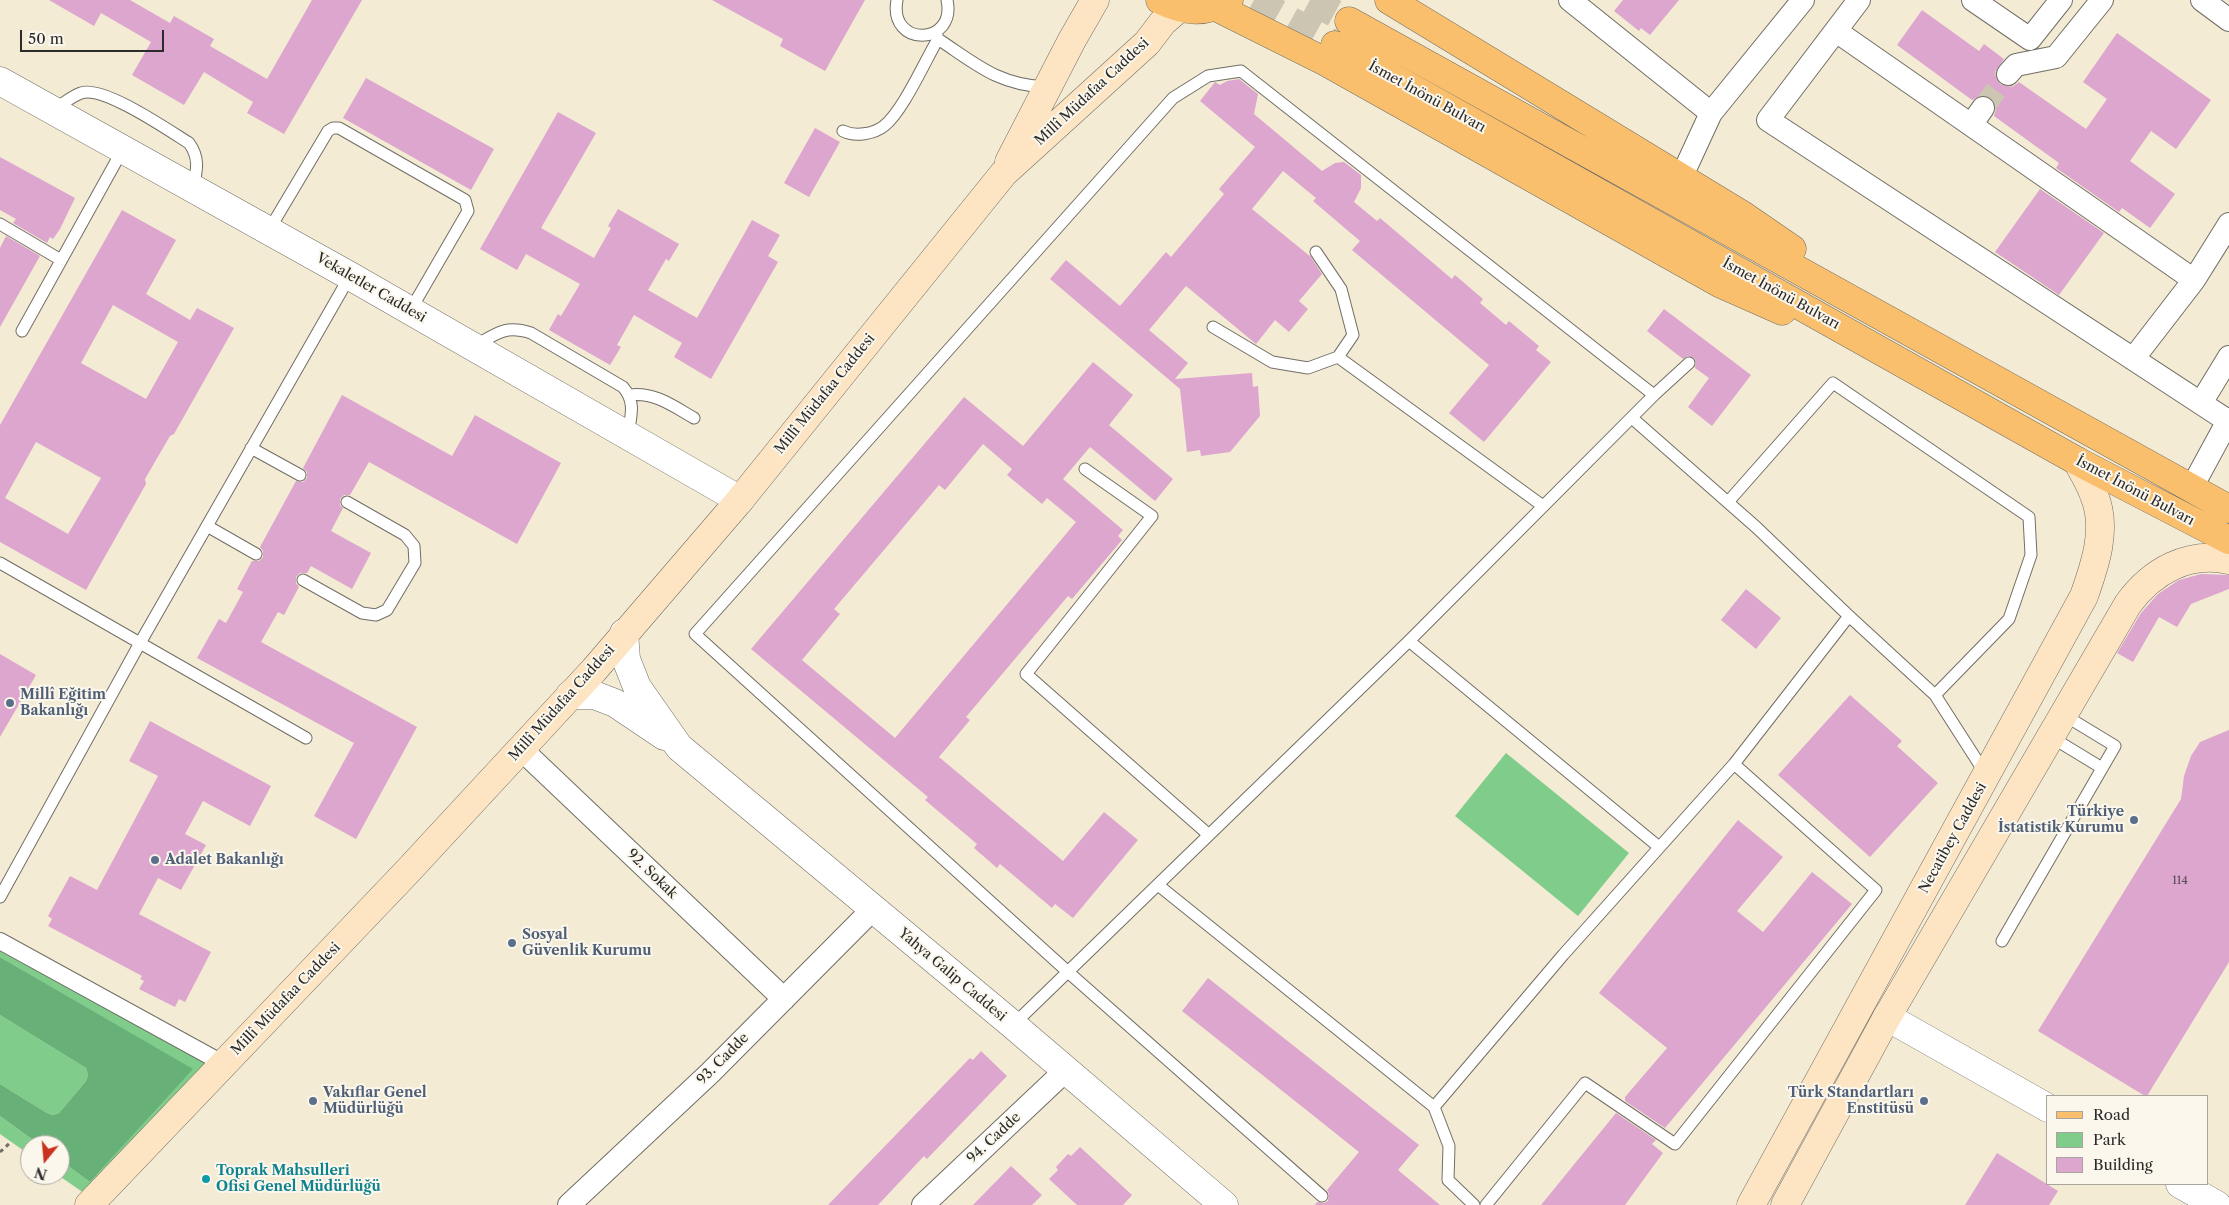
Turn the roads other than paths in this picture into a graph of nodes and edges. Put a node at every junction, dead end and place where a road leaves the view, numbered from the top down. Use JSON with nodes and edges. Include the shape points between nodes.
{"nodes":[{"id":1,"x":897,"y":0,"type":"edge"},
{"id":2,"x":947,"y":0,"type":"edge"},
{"id":3,"x":1095,"y":0,"type":"edge"},
{"id":4,"x":1389,"y":0,"type":"edge"},
{"id":5,"x":1570,"y":0,"type":"edge"},
{"id":6,"x":1803,"y":0,"type":"edge"},
{"id":7,"x":1859,"y":0,"type":"edge"},
{"id":8,"x":1973,"y":0,"type":"edge"},
{"id":9,"x":2061,"y":0,"type":"edge"},
{"id":10,"x":2102,"y":0,"type":"edge"},
{"id":11,"x":2202,"y":0,"type":"edge"},
{"id":12,"x":1169,"y":4,"type":"edge"},
{"id":13,"x":1223,"y":4,"type":"edge"},
{"id":14,"x":2229,"y":20,"type":"edge"},
{"id":15,"x":1349,"y":21,"type":"tunnel mouth"},
{"id":16,"x":1836,"y":30,"type":"junction"},
{"id":17,"x":937,"y":35,"type":"junction"},
{"id":18,"x":1335,"y":45,"type":"tunnel mouth"},
{"id":19,"x":2008,"y":74,"type":"tunnel mouth"},
{"id":20,"x":0,"y":80,"type":"edge"},
{"id":21,"x":1048,"y":87,"type":"junction"},
{"id":22,"x":53,"y":110,"type":"junction"},
{"id":23,"x":1711,"y":113,"type":"junction"},
{"id":24,"x":843,"y":131,"type":"dead end"},
{"id":25,"x":123,"y":149,"type":"junction"},
{"id":26,"x":1004,"y":173,"type":"junction"},
{"id":27,"x":1681,"y":178,"type":"junction"},
{"id":28,"x":193,"y":188,"type":"junction"},
{"id":29,"x":0,"y":224,"type":"edge"},
{"id":30,"x":2229,"y":224,"type":"edge"},
{"id":31,"x":269,"y":230,"type":"junction"},
{"id":32,"x":1316,"y":252,"type":"dead end"},
{"id":33,"x":61,"y":260,"type":"junction"},
{"id":34,"x":350,"y":276,"type":"junction"},
{"id":35,"x":2194,"y":280,"type":"junction"},
{"id":36,"x":410,"y":311,"type":"junction"},
{"id":37,"x":1899,"y":326,"type":"junction"},
{"id":38,"x":1213,"y":327,"type":"dead end"},
{"id":39,"x":22,"y":331,"type":"dead end"},
{"id":40,"x":474,"y":347,"type":"junction"},
{"id":41,"x":1883,"y":350,"type":"junction"},
{"id":42,"x":1338,"y":357,"type":"junction"},
{"id":43,"x":2229,"y":357,"type":"edge"},
{"id":44,"x":2133,"y":359,"type":"junction"},
{"id":45,"x":1689,"y":363,"type":"dead end"},
{"id":46,"x":630,"y":395,"type":"junction"},
{"id":47,"x":1654,"y":395,"type":"junction"},
{"id":48,"x":2201,"y":403,"type":"junction"},
{"id":49,"x":694,"y":418,"type":"dead end"},
{"id":50,"x":1632,"y":418,"type":"junction"},
{"id":51,"x":2229,"y":420,"type":"edge"},
{"id":52,"x":628,"y":434,"type":"junction"},
{"id":53,"x":251,"y":448,"type":"junction"},
{"id":54,"x":2077,"y":460,"type":"junction"},
{"id":55,"x":1085,"y":469,"type":"dead end"},
{"id":56,"x":300,"y":475,"type":"dead end"},
{"id":57,"x":2192,"y":488,"type":"junction"},
{"id":58,"x":740,"y":500,"type":"junction"},
{"id":59,"x":346,"y":502,"type":"dead end"},
{"id":60,"x":1728,"y":502,"type":"junction"},
{"id":61,"x":1543,"y":506,"type":"junction"},
{"id":62,"x":2229,"y":509,"type":"edge"},
{"id":63,"x":207,"y":526,"type":"junction"},
{"id":64,"x":2229,"y":540,"type":"edge"},
{"id":65,"x":256,"y":554,"type":"dead end"},
{"id":66,"x":2229,"y":560,"type":"edge"},
{"id":67,"x":0,"y":564,"type":"edge"},
{"id":68,"x":303,"y":580,"type":"dead end"},
{"id":69,"x":1849,"y":616,"type":"junction"},
{"id":70,"x":624,"y":633,"type":"junction"},
{"id":71,"x":1409,"y":641,"type":"junction"},
{"id":72,"x":140,"y":643,"type":"junction"},
{"id":73,"x":570,"y":695,"type":"junction"},
{"id":74,"x":1935,"y":695,"type":"junction"},
{"id":75,"x":2057,"y":726,"type":"junction"},
{"id":76,"x":306,"y":738,"type":"dead end"},
{"id":77,"x":679,"y":747,"type":"junction"},
{"id":78,"x":521,"y":749,"type":"junction"},
{"id":79,"x":1734,"y":764,"type":"junction"},
{"id":80,"x":2102,"y":768,"type":"junction"},
{"id":81,"x":1988,"y":776,"type":"junction"},
{"id":82,"x":1209,"y":835,"type":"junction"},
{"id":83,"x":1659,"y":847,"type":"junction"},
{"id":84,"x":1158,"y":885,"type":"junction"},
{"id":85,"x":0,"y":897,"type":"edge"},
{"id":86,"x":873,"y":909,"type":"junction"},
{"id":87,"x":0,"y":941,"type":"edge"},
{"id":88,"x":2002,"y":941,"type":"dead end"},
{"id":89,"x":1068,"y":972,"type":"junction"},
{"id":90,"x":784,"y":999,"type":"junction"},
{"id":91,"x":1862,"y":1001,"type":"junction"},
{"id":92,"x":1887,"y":1016,"type":"junction"},
{"id":93,"x":1013,"y":1025,"type":"junction"},
{"id":94,"x":224,"y":1064,"type":"junction"},
{"id":95,"x":1065,"y":1071,"type":"junction"},
{"id":96,"x":2046,"y":1107,"type":"edge"},
{"id":97,"x":1434,"y":1108,"type":"junction"},
{"id":98,"x":2182,"y":1185,"type":"edge"},
{"id":99,"x":1322,"y":1196,"type":"dead end"},
{"id":100,"x":89,"y":1205,"type":"edge"},
{"id":101,"x":569,"y":1205,"type":"edge"},
{"id":102,"x":923,"y":1205,"type":"edge"},
{"id":103,"x":1224,"y":1205,"type":"edge"},
{"id":104,"x":1474,"y":1205,"type":"edge"},
{"id":105,"x":1486,"y":1205,"type":"edge"},
{"id":106,"x":1751,"y":1205,"type":"edge"},
{"id":107,"x":1785,"y":1205,"type":"edge"},
{"id":108,"x":2217,"y":1205,"type":"edge"}],
"edges":[{"from":1,"to":17,"type":"lane","via":[[897,18],[907,31],[923,36]]},
{"from":2,"to":17,"type":"lane","via":[[948,16]]},
{"from":3,"to":21,"type":"main road","name":"Millî Müdafaa Caddesi"},
{"from":4,"to":27,"type":"main road"},
{"from":5,"to":23,"type":"street"},
{"from":6,"to":23,"type":"street"},
{"from":7,"to":16,"type":"street"},
{"from":8,"to":9,"type":"street","via":[[2030,39]]},
{"from":10,"to":19,"type":"street","via":[[2056,57],[2016,64]]},
{"from":11,"to":14,"type":"street"},
{"from":12,"to":13,"type":"main road","via":[[1197,11]]},
{"from":12,"to":26,"type":"main road","name":"Millî Müdafaa Caddesi","via":[[1163,22],[1147,43]]},
{"from":13,"to":41,"type":"main road","via":[[1720,284]]},
{"from":15,"to":37,"type":"main road","name":"İsmet İnönü Bulvarı"},
{"from":16,"to":35,"type":"street","via":[[1977,116]]},
{"from":16,"to":44,"type":"street","via":[[1768,120]]},
{"from":17,"to":21,"type":"lane","via":[[1004,80],[1024,86]]},
{"from":17,"to":24,"type":"lane","via":[[886,125],[863,134]]},
{"from":18,"to":41,"type":"main road","name":"İsmet İnönü Bulvarı"},
{"from":20,"to":22,"type":"street","name":"Vekaletler Caddesi"},
{"from":21,"to":26,"type":"main road","name":"Millî Müdafaa Caddesi"},
{"from":22,"to":25,"type":"street","name":"Vekaletler Caddesi"},
{"from":22,"to":28,"type":"lane","via":[[82,92],[96,91],[111,97],[190,143],[198,163]]},
{"from":23,"to":27,"type":"street"},
{"from":25,"to":28,"type":"street","name":"Vekaletler Caddesi"},
{"from":25,"to":33,"type":"lane"},
{"from":26,"to":58,"type":"main road","name":"Millî Müdafaa Caddesi"},
{"from":27,"to":37,"type":"main road","via":[[1744,216]]},
{"from":28,"to":31,"type":"street","name":"Vekaletler Caddesi"},
{"from":29,"to":33,"type":"lane"},
{"from":30,"to":35,"type":"street"},
{"from":31,"to":34,"type":"street","name":"Vekaletler Caddesi"},
{"from":31,"to":36,"type":"lane","via":[[328,130],[340,128],[465,200],[468,205],[468,211]]},
{"from":32,"to":42,"type":"lane","via":[[1341,288],[1353,335]]},
{"from":33,"to":39,"type":"lane"},
{"from":34,"to":36,"type":"street","name":"Vekaletler Caddesi"},
{"from":34,"to":53,"type":"lane"},
{"from":35,"to":44,"type":"street"},
{"from":36,"to":40,"type":"street","name":"Vekaletler Caddesi"},
{"from":37,"to":57,"type":"main road","name":"İsmet İnönü Bulvarı"},
{"from":38,"to":42,"type":"lane","via":[[1272,362],[1308,368]]},
{"from":40,"to":46,"type":"lane","via":[[502,330],[517,329],[615,382]]},
{"from":40,"to":52,"type":"street","name":"Vekaletler Caddesi"},
{"from":41,"to":54,"type":"main road","name":"İsmet İnönü Bulvarı"},
{"from":42,"to":61,"type":"lane"},
{"from":43,"to":48,"type":"street"},
{"from":44,"to":48,"type":"street"},
{"from":45,"to":47,"type":"lane"},
{"from":46,"to":49,"type":"lane","via":[[644,393],[655,396]]},
{"from":46,"to":52,"type":"lane","via":[[633,406]]},
{"from":47,"to":50,"type":"lane"},
{"from":47,"to":89,"type":"lane","via":[[1241,71],[1208,76],[1173,98],[695,634]]},
{"from":48,"to":51,"type":"street"},
{"from":50,"to":60,"type":"lane"},
{"from":50,"to":61,"type":"lane"},
{"from":51,"to":57,"type":"street"},
{"from":52,"to":58,"type":"street","name":"Vekaletler Caddesi"},
{"from":53,"to":56,"type":"lane"},
{"from":53,"to":63,"type":"lane"},
{"from":54,"to":64,"type":"main road","name":"İsmet İnönü Bulvarı"},
{"from":54,"to":81,"type":"main road","name":"Necatibey Caddesi","via":[[2095,497],[2100,527],[2097,560],[2084,596]]},
{"from":55,"to":82,"type":"lane","via":[[1152,516],[1026,674]]},
{"from":57,"to":62,"type":"main road","name":"İsmet İnönü Bulvarı"},
{"from":58,"to":70,"type":"main road","name":"Millî Müdafaa Caddesi"},
{"from":59,"to":68,"type":"lane","via":[[405,535],[414,546],[415,563],[387,610],[376,616],[362,613]]},
{"from":60,"to":69,"type":"lane"},
{"from":60,"to":74,"type":"lane","via":[[1833,383],[2029,516],[2031,554],[2009,619]]},
{"from":61,"to":71,"type":"lane"},
{"from":63,"to":65,"type":"lane"},
{"from":63,"to":72,"type":"lane"},
{"from":66,"to":75,"type":"main road","via":[[2203,556],[2164,570],[2145,582],[2128,604]]},
{"from":67,"to":72,"type":"lane"},
{"from":69,"to":74,"type":"lane"},
{"from":69,"to":79,"type":"lane"},
{"from":70,"to":73,"type":"main road","name":"Millî Müdafaa Caddesi"},
{"from":70,"to":77,"type":"street","name":"Yahya Galip Caddesi","via":[[626,659],[638,687]]},
{"from":71,"to":82,"type":"lane"},
{"from":71,"to":83,"type":"lane"},
{"from":72,"to":76,"type":"lane"},
{"from":72,"to":85,"type":"lane"},
{"from":73,"to":77,"type":"street","name":"Yahya Galip Caddesi","via":[[594,694],[615,703]]},
{"from":73,"to":78,"type":"main road","name":"Millî Müdafaa Caddesi"},
{"from":74,"to":81,"type":"lane"},
{"from":75,"to":80,"type":"lane"},
{"from":75,"to":80,"type":"lane","via":[[2115,746]]},
{"from":75,"to":92,"type":"main road"},
{"from":77,"to":86,"type":"street","name":"Yahya Galip Caddesi"},
{"from":78,"to":90,"type":"street","name":"92. Sokak"},
{"from":78,"to":94,"type":"main road","name":"Millî Müdafaa Caddesi"},
{"from":79,"to":83,"type":"lane"},
{"from":79,"to":105,"type":"lane","via":[[1876,890],[1675,1144],[1585,1083]]},
{"from":80,"to":88,"type":"lane"},
{"from":81,"to":91,"type":"main road","name":"Necatibey Caddesi"},
{"from":82,"to":84,"type":"lane"},
{"from":83,"to":97,"type":"lane"},
{"from":84,"to":89,"type":"lane"},
{"from":84,"to":97,"type":"lane"},
{"from":86,"to":90,"type":"street","name":"93. Cadde"},
{"from":86,"to":93,"type":"street","name":"Yahya Galip Caddesi"},
{"from":87,"to":94,"type":"street"},
{"from":89,"to":93,"type":"lane"},
{"from":89,"to":99,"type":"lane"},
{"from":90,"to":101,"type":"street","name":"93. Cadde"},
{"from":91,"to":92,"type":"main road"},
{"from":91,"to":106,"type":"main road","name":"Necatibey Caddesi"},
{"from":92,"to":96,"type":"street"},
{"from":92,"to":107,"type":"main road"},
{"from":93,"to":95,"type":"street","name":"Yahya Galip Caddesi"},
{"from":94,"to":100,"type":"main road","name":"Millî Müdafaa Caddesi"},
{"from":95,"to":102,"type":"street","name":"94. Cadde"},
{"from":95,"to":103,"type":"street","name":"Yahya Galip Caddesi"},
{"from":97,"to":104,"type":"lane","via":[[1449,1146],[1448,1180]]},
{"from":98,"to":108,"type":"street"}]}
